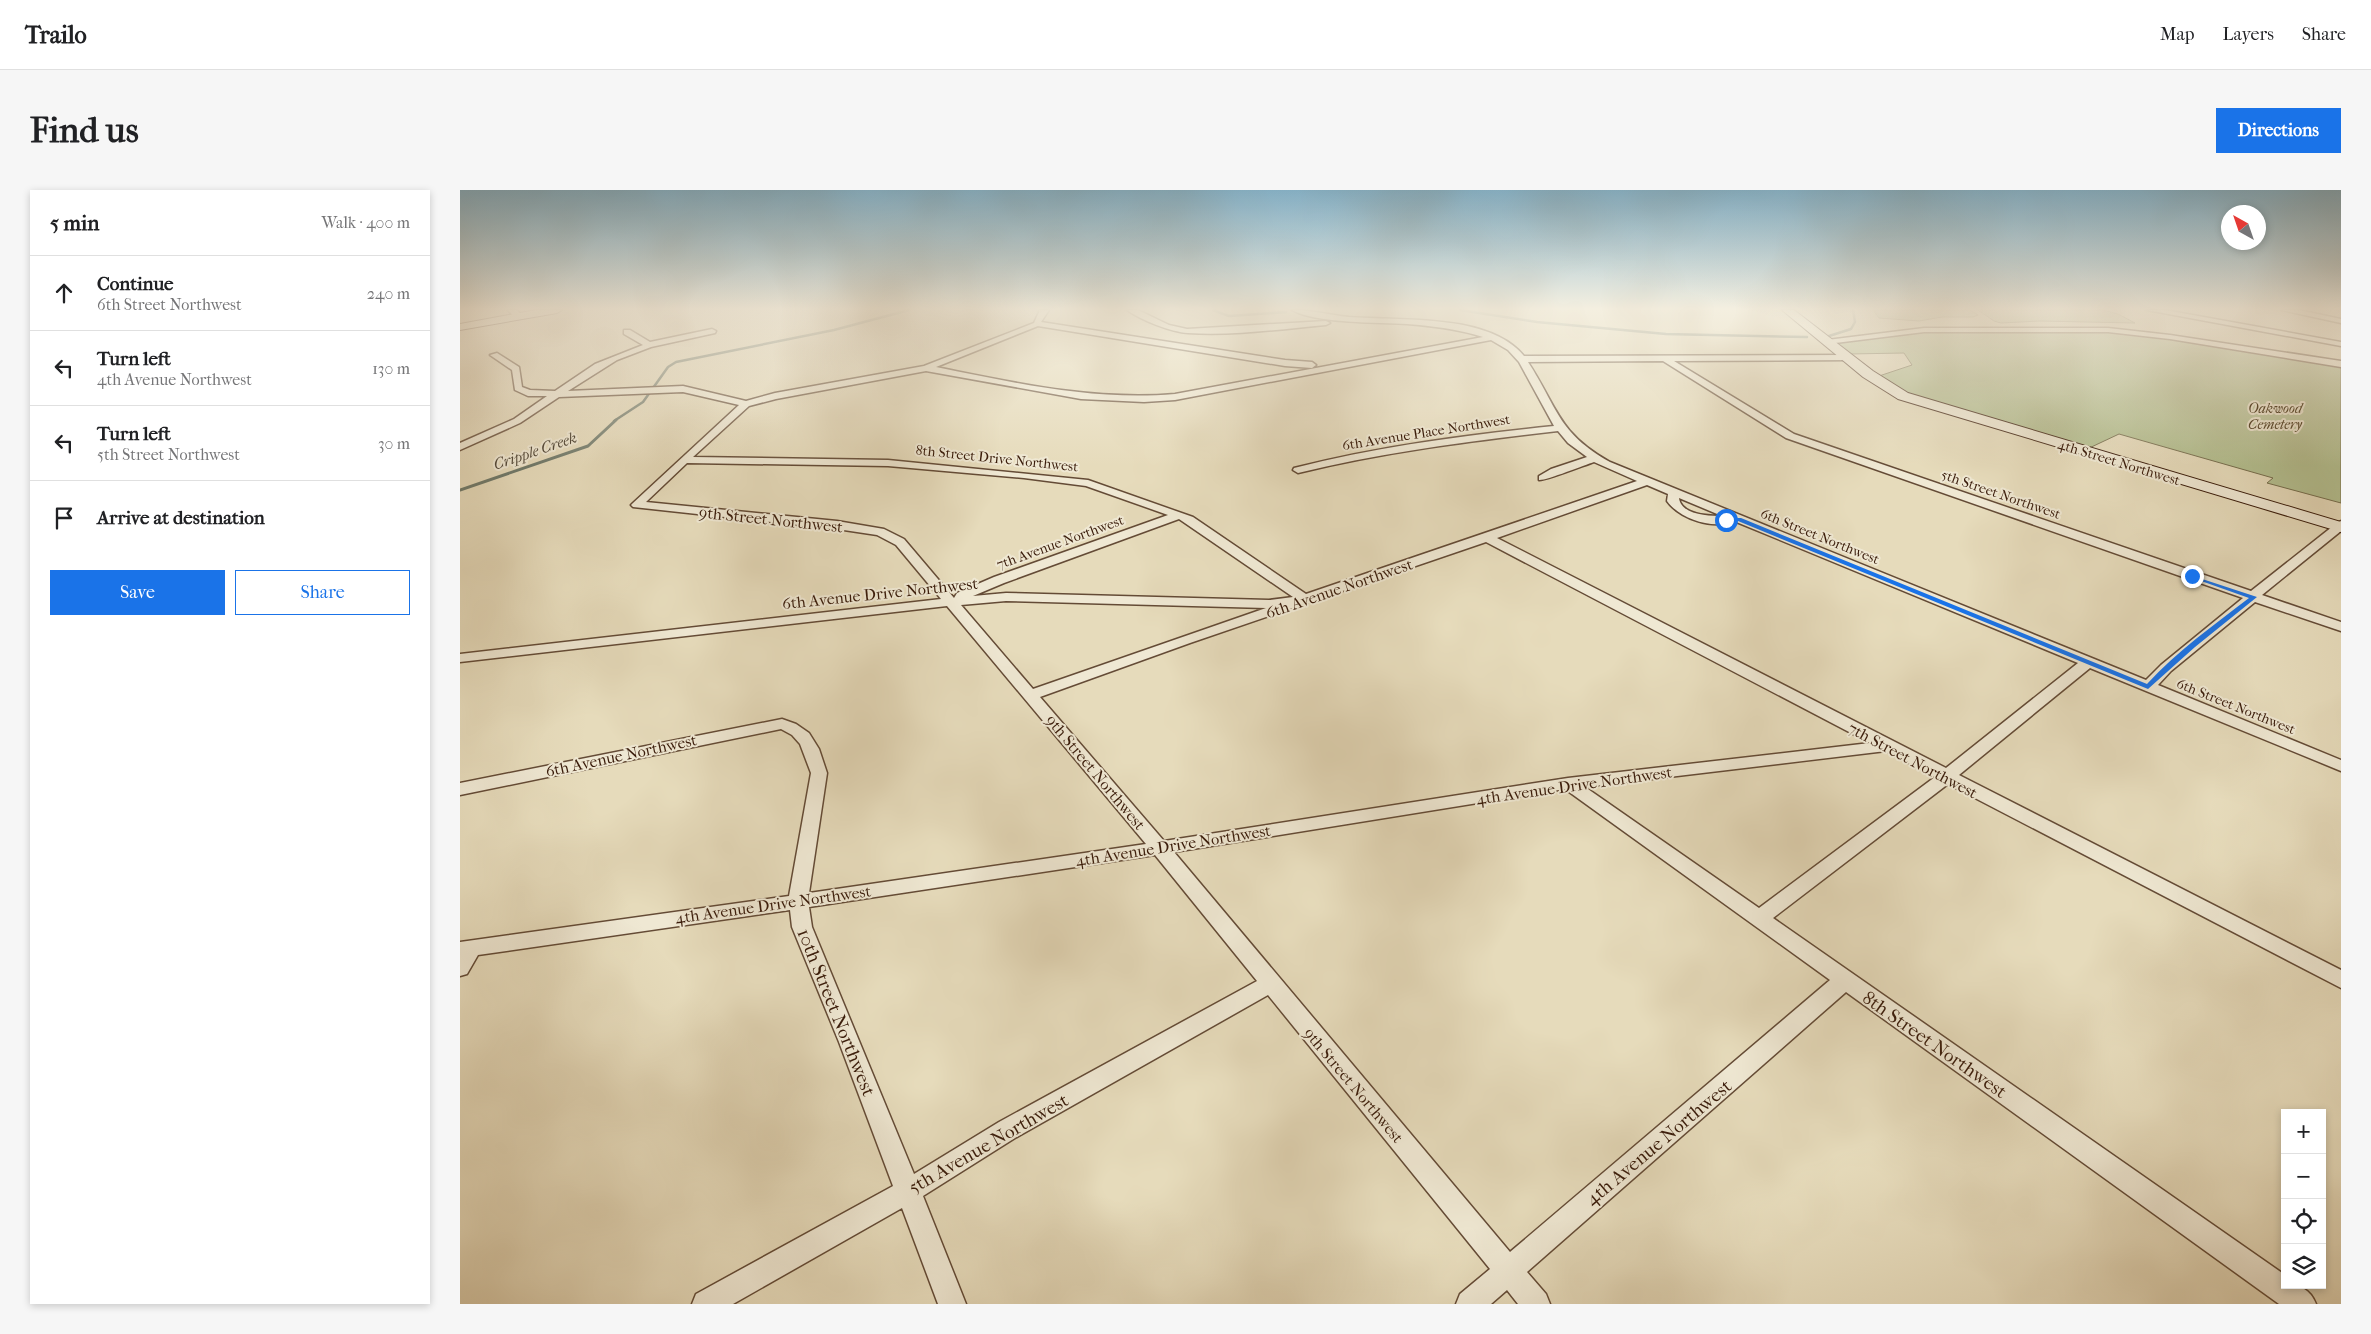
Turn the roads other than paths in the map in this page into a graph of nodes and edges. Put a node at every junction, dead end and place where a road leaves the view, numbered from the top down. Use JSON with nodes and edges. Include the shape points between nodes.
{"nodes":[{"id":1,"x":504,"y":362,"type":"edge"},
{"id":2,"x":606,"y":362,"type":"edge"},
{"id":3,"x":941,"y":362,"type":"edge"},
{"id":4,"x":1273,"y":362,"type":"edge"},
{"id":5,"x":1360,"y":362,"type":"edge"},
{"id":6,"x":1524,"y":362,"type":"edge"},
{"id":7,"x":1669,"y":362,"type":"edge"},
{"id":8,"x":1854,"y":362,"type":"edge"},
{"id":9,"x":1285,"y":364,"type":"junction"},
{"id":10,"x":1344,"y":365,"type":"junction"},
{"id":11,"x":926,"y":368,"type":"junction"},
{"id":12,"x":1290,"y":375,"type":"junction"},
{"id":13,"x":558,"y":394,"type":"junction"},
{"id":14,"x":746,"y":404,"type":"junction"},
{"id":15,"x":1560,"y":428,"type":"junction"},
{"id":16,"x":460,"y":446,"type":"edge"},
{"id":17,"x":1595,"y":458,"type":"junction"},
{"id":18,"x":684,"y":460,"type":"junction"},
{"id":19,"x":1298,"y":470,"type":"dead end"},
{"id":20,"x":1543,"y":478,"type":"dead end"},
{"id":21,"x":1647,"y":481,"type":"junction"},
{"id":22,"x":1180,"y":515,"type":"junction"},
{"id":23,"x":2340,"y":526,"type":"edge"},
{"id":24,"x":1486,"y":537,"type":"junction"},
{"id":25,"x":2254,"y":597,"type":"junction"},
{"id":26,"x":1306,"y":600,"type":"junction"},
{"id":27,"x":951,"y":601,"type":"junction"},
{"id":28,"x":2341,"y":627,"type":"edge"},
{"id":29,"x":460,"y":658,"type":"edge"},
{"id":30,"x":2088,"y":662,"type":"junction"},
{"id":31,"x":2148,"y":687,"type":"junction"},
{"id":32,"x":1031,"y":695,"type":"junction"},
{"id":33,"x":782,"y":724,"type":"joint"},
{"id":34,"x":1887,"y":746,"type":"junction"},
{"id":35,"x":2341,"y":766,"type":"edge"},
{"id":36,"x":1946,"y":777,"type":"junction"},
{"id":37,"x":1568,"y":784,"type":"junction"},
{"id":38,"x":460,"y":789,"type":"edge"},
{"id":39,"x":1160,"y":848,"type":"junction"},
{"id":40,"x":798,"y":900,"type":"junction"},
{"id":41,"x":1758,"y":919,"type":"junction"},
{"id":42,"x":466,"y":949,"type":"edge"},
{"id":43,"x":460,"y":968,"type":"edge"},
{"id":44,"x":1845,"y":980,"type":"junction"},
{"id":45,"x":2341,"y":980,"type":"edge"},
{"id":46,"x":1271,"y":983,"type":"junction"},
{"id":47,"x":908,"y":1191,"type":"junction"},
{"id":48,"x":1509,"y":1272,"type":"junction"},
{"id":49,"x":706,"y":1304,"type":"edge"},
{"id":50,"x":952,"y":1304,"type":"edge"},
{"id":51,"x":1470,"y":1304,"type":"edge"},
{"id":52,"x":1536,"y":1304,"type":"edge"},
{"id":53,"x":2302,"y":1304,"type":"edge"}],
"edges":[{"from":1,"to":13,"type":"street","via":[[516,370],[520,390]]},
{"from":2,"to":13,"type":"street"},
{"from":3,"to":11,"type":"street"},
{"from":4,"to":9,"type":"street"},
{"from":5,"to":10,"type":"street"},
{"from":6,"to":15,"type":"street","name":"6th Street Northwest"},
{"from":7,"to":25,"type":"street","name":"5th Street Northwest","via":[[1790,436]]},
{"from":8,"to":23,"type":"main road","name":"4th Street Northwest","via":[[1899,394],[1973,419]]},
{"from":9,"to":10,"type":"street"},
{"from":9,"to":12,"type":"street","via":[[1291,370]]},
{"from":10,"to":12,"type":"street"},
{"from":11,"to":12,"type":"street","via":[[1072,395],[1136,400],[1175,397]]},
{"from":11,"to":14,"type":"street"},
{"from":13,"to":14,"type":"street","via":[[683,389]]},
{"from":13,"to":16,"type":"street","via":[[517,421]]},
{"from":14,"to":18,"type":"street"},
{"from":15,"to":17,"type":"street","name":"6th Street Northwest","via":[[1572,442]]},
{"from":15,"to":19,"type":"street","name":"6th Avenue Place Northwest","via":[[1460,440],[1338,460]]},
{"from":17,"to":20,"type":"street"},
{"from":17,"to":21,"type":"street","name":"6th Street Northwest"},
{"from":18,"to":22,"type":"street","name":"8th Street Drive Northwest","via":[[888,463],[1058,478],[1088,483]]},
{"from":18,"to":27,"type":"street","name":"9th Street Northwest","via":[[637,505],[880,532],[900,542]]},
{"from":21,"to":24,"type":"street","name":"6th Avenue Northwest"},
{"from":21,"to":30,"type":"street","name":"6th Street Northwest"},
{"from":22,"to":26,"type":"street","name":"8th Street Drive Northwest"},
{"from":22,"to":27,"type":"street","name":"7th Avenue Northwest","via":[[999,580]]},
{"from":23,"to":25,"type":"street"},
{"from":24,"to":26,"type":"street","name":"6th Avenue Northwest"},
{"from":24,"to":34,"type":"street","name":"7th Street Northwest"},
{"from":25,"to":28,"type":"street","name":"5th Street Northwest"},
{"from":25,"to":31,"type":"street","via":[[2193,645]]},
{"from":26,"to":27,"type":"street","name":"6th Avenue Drive Northwest","via":[[1269,604],[1006,597]]},
{"from":26,"to":32,"type":"street","name":"6th Avenue Northwest"},
{"from":27,"to":29,"type":"street","name":"6th Avenue Drive Northwest"},
{"from":27,"to":32,"type":"street","name":"9th Street Northwest"},
{"from":30,"to":31,"type":"street","name":"6th Street Northwest"},
{"from":30,"to":36,"type":"street"},
{"from":31,"to":35,"type":"street","name":"6th Street Northwest"},
{"from":32,"to":39,"type":"street","name":"9th Street Northwest"},
{"from":33,"to":38,"type":"street","name":"6th Avenue Northwest"},
{"from":33,"to":40,"type":"street","name":"10th Street Northwest","via":[[804,735],[814,754],[818,773]]},
{"from":34,"to":36,"type":"street","name":"7th Street Northwest"},
{"from":34,"to":37,"type":"street","name":"4th Avenue Drive Northwest"},
{"from":36,"to":41,"type":"street"},
{"from":36,"to":45,"type":"street","name":"7th Street Northwest"},
{"from":37,"to":39,"type":"street","name":"4th Avenue Drive Northwest"},
{"from":37,"to":41,"type":"street","name":"8th Street Northwest"},
{"from":39,"to":40,"type":"street","name":"4th Avenue Drive Northwest"},
{"from":39,"to":46,"type":"street","name":"9th Street Northwest"},
{"from":40,"to":42,"type":"street","name":"4th Avenue Drive Northwest"},
{"from":40,"to":47,"type":"street","name":"10th Street Northwest","via":[[802,928]]},
{"from":41,"to":44,"type":"street","name":"8th Street Northwest"},
{"from":42,"to":43,"type":"street"},
{"from":44,"to":48,"type":"street","name":"4th Avenue Northwest"},
{"from":44,"to":53,"type":"street","name":"8th Street Northwest"},
{"from":46,"to":47,"type":"street","name":"5th Avenue Northwest","via":[[1007,1130]]},
{"from":46,"to":48,"type":"street","name":"9th Street Northwest"},
{"from":47,"to":49,"type":"street","name":"5th Avenue Northwest"},
{"from":47,"to":50,"type":"street","name":"10th Street Northwest"},
{"from":48,"to":51,"type":"street","name":"4th Avenue Northwest"},
{"from":48,"to":52,"type":"street","name":"9th Street Northwest"}]}
